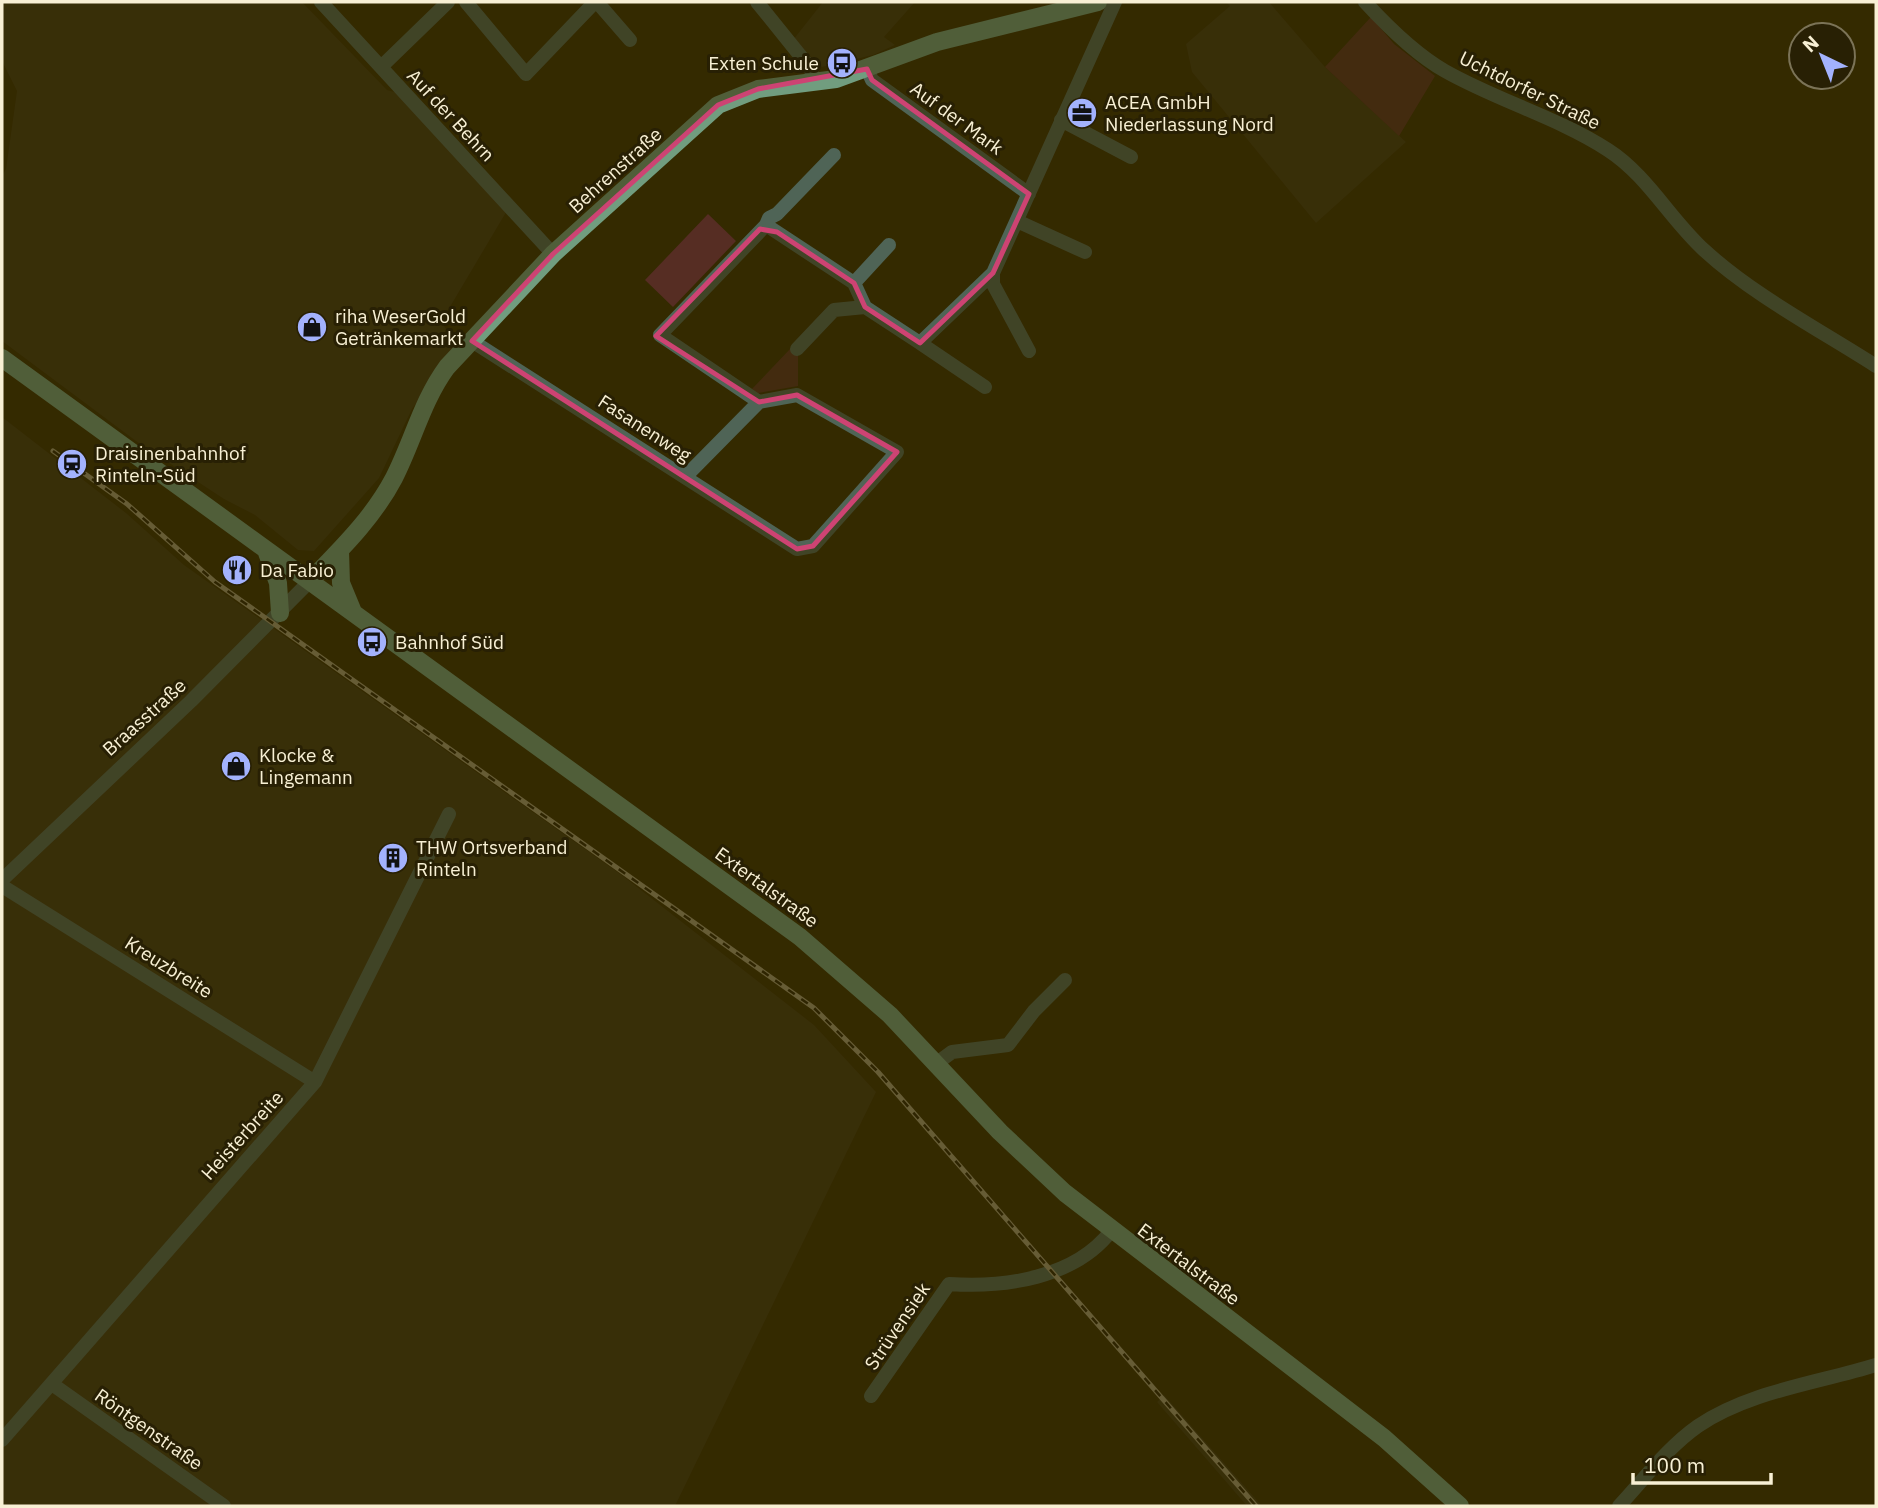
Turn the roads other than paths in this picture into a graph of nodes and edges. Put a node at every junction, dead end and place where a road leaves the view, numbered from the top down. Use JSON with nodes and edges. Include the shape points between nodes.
{"nodes":[{"id":1,"x":321,"y":2,"type":"edge"},
{"id":2,"x":448,"y":2,"type":"edge"},
{"id":3,"x":466,"y":2,"type":"edge"},
{"id":4,"x":596,"y":2,"type":"edge"},
{"id":5,"x":757,"y":2,"type":"edge"},
{"id":6,"x":1098,"y":2,"type":"edge"},
{"id":7,"x":1115,"y":2,"type":"edge"},
{"id":8,"x":1365,"y":2,"type":"edge"},
{"id":9,"x":630,"y":40,"type":"dead end"},
{"id":10,"x":381,"y":67,"type":"junction"},
{"id":11,"x":867,"y":69,"type":"junction"},
{"id":12,"x":813,"y":81,"type":"junction"},
{"id":13,"x":1061,"y":120,"type":"junction"},
{"id":14,"x":834,"y":155,"type":"dead end"},
{"id":15,"x":1131,"y":157,"type":"dead end"},
{"id":16,"x":1029,"y":194,"type":"junction"},
{"id":17,"x":1017,"y":221,"type":"junction"},
{"id":18,"x":766,"y":225,"type":"junction"},
{"id":19,"x":889,"y":245,"type":"dead end"},
{"id":20,"x":1085,"y":252,"type":"dead end"},
{"id":21,"x":554,"y":254,"type":"junction"},
{"id":22,"x":993,"y":273,"type":"junction"},
{"id":23,"x":854,"y":283,"type":"junction"},
{"id":24,"x":865,"y":307,"type":"junction"},
{"id":25,"x":472,"y":341,"type":"junction"},
{"id":26,"x":920,"y":343,"type":"junction"},
{"id":27,"x":797,"y":349,"type":"dead end"},
{"id":28,"x":1029,"y":351,"type":"dead end"},
{"id":29,"x":2,"y":358,"type":"edge"},
{"id":30,"x":1876,"y":366,"type":"edge"},
{"id":31,"x":985,"y":387,"type":"dead end"},
{"id":32,"x":759,"y":402,"type":"junction"},
{"id":33,"x":685,"y":477,"type":"junction"},
{"id":34,"x":265,"y":550,"type":"junction"},
{"id":35,"x":340,"y":551,"type":"junction"},
{"id":36,"x":310,"y":581,"type":"junction"},
{"id":37,"x":353,"y":612,"type":"junction"},
{"id":38,"x":280,"y":613,"type":"junction"},
{"id":39,"x":449,"y":814,"type":"dead end"},
{"id":40,"x":2,"y":880,"type":"edge"},
{"id":41,"x":2,"y":886,"type":"edge"},
{"id":42,"x":1065,"y":980,"type":"dead end"},
{"id":43,"x":937,"y":1063,"type":"junction"},
{"id":44,"x":315,"y":1082,"type":"junction"},
{"id":45,"x":1111,"y":1231,"type":"junction"},
{"id":46,"x":1876,"y":1366,"type":"edge"},
{"id":47,"x":52,"y":1384,"type":"junction"},
{"id":48,"x":871,"y":1396,"type":"dead end"},
{"id":49,"x":2,"y":1440,"type":"edge"},
{"id":50,"x":224,"y":1506,"type":"edge"},
{"id":51,"x":1460,"y":1506,"type":"edge"},
{"id":52,"x":1619,"y":1506,"type":"edge"}],
"edges":[{"from":1,"to":10,"type":"street","name":"Auf der Behrn"},
{"from":2,"to":10,"type":"street"},
{"from":3,"to":4,"type":"street","via":[[526,74]]},
{"from":4,"to":9,"type":"street"},
{"from":5,"to":12,"type":"street","via":[[811,69]]},
{"from":6,"to":11,"type":"main road","name":"Behrenstraße","via":[[937,43]]},
{"from":7,"to":13,"type":"street"},
{"from":8,"to":30,"type":"street","name":"Uchtdorfer Straße","via":[[1406,42],[1444,70],[1563,123],[1611,152],[1704,250]]},
{"from":10,"to":21,"type":"street","name":"Auf der Behrn"},
{"from":11,"to":12,"type":"main road","name":"Behrenstraße"},
{"from":11,"to":16,"type":"street","name":"Auf der Mark","via":[[872,80]]},
{"from":12,"to":21,"type":"main road","name":"Behrenstraße","via":[[758,89],[718,105]]},
{"from":13,"to":15,"type":"street"},
{"from":13,"to":16,"type":"street"},
{"from":14,"to":18,"type":"street"},
{"from":16,"to":17,"type":"street"},
{"from":17,"to":20,"type":"street"},
{"from":17,"to":22,"type":"street"},
{"from":18,"to":23,"type":"street"},
{"from":18,"to":32,"type":"street","via":[[660,335]]},
{"from":19,"to":23,"type":"street"},
{"from":21,"to":25,"type":"main road","name":"Behrenstraße"},
{"from":22,"to":26,"type":"street"},
{"from":22,"to":28,"type":"street","via":[[993,284]]},
{"from":23,"to":24,"type":"street"},
{"from":24,"to":26,"type":"street"},
{"from":24,"to":27,"type":"street","via":[[834,310]]},
{"from":25,"to":33,"type":"street","name":"Fasanenweg"},
{"from":25,"to":35,"type":"main road","name":"Behrenstraße","via":[[433,387],[384,496]]},
{"from":26,"to":31,"type":"street"},
{"from":29,"to":34,"type":"main road","name":"Extertalstraße"},
{"from":32,"to":33,"type":"street"},
{"from":32,"to":33,"type":"street","name":"Fasanenweg","via":[[797,394],[897,452],[813,545],[797,549]]},
{"from":34,"to":36,"type":"main road","name":"Extertalstraße"},
{"from":34,"to":38,"type":"main road","via":[[278,579]]},
{"from":35,"to":36,"type":"main road","name":"Behrenstraße"},
{"from":35,"to":37,"type":"main road","via":[[341,583]]},
{"from":36,"to":37,"type":"main road","name":"Extertalstraße"},
{"from":36,"to":38,"type":"street","name":"Braasstraße"},
{"from":37,"to":43,"type":"main road","name":"Extertalstraße","via":[[800,937],[861,987]]},
{"from":38,"to":40,"type":"street","name":"Braasstraße"},
{"from":39,"to":44,"type":"street","name":"Heisterbreite"},
{"from":41,"to":44,"type":"street","name":"Kreuzbreite"},
{"from":42,"to":43,"type":"street","via":[[1008,1045],[952,1052]]},
{"from":43,"to":45,"type":"main road","name":"Extertalstraße","via":[[1022,1154]]},
{"from":44,"to":47,"type":"street","name":"Heisterbreite"},
{"from":45,"to":48,"type":"street","name":"Strüvensiek","via":[[1088,1254],[1052,1271],[994,1284],[949,1284]]},
{"from":45,"to":51,"type":"main road","name":"Extertalstraße","via":[[1351,1412]]},
{"from":46,"to":52,"type":"street","via":[[1719,1413],[1677,1444]]},
{"from":47,"to":49,"type":"street","name":"Heisterbreite"},
{"from":47,"to":50,"type":"street","name":"Röntgenstraße"}]}
